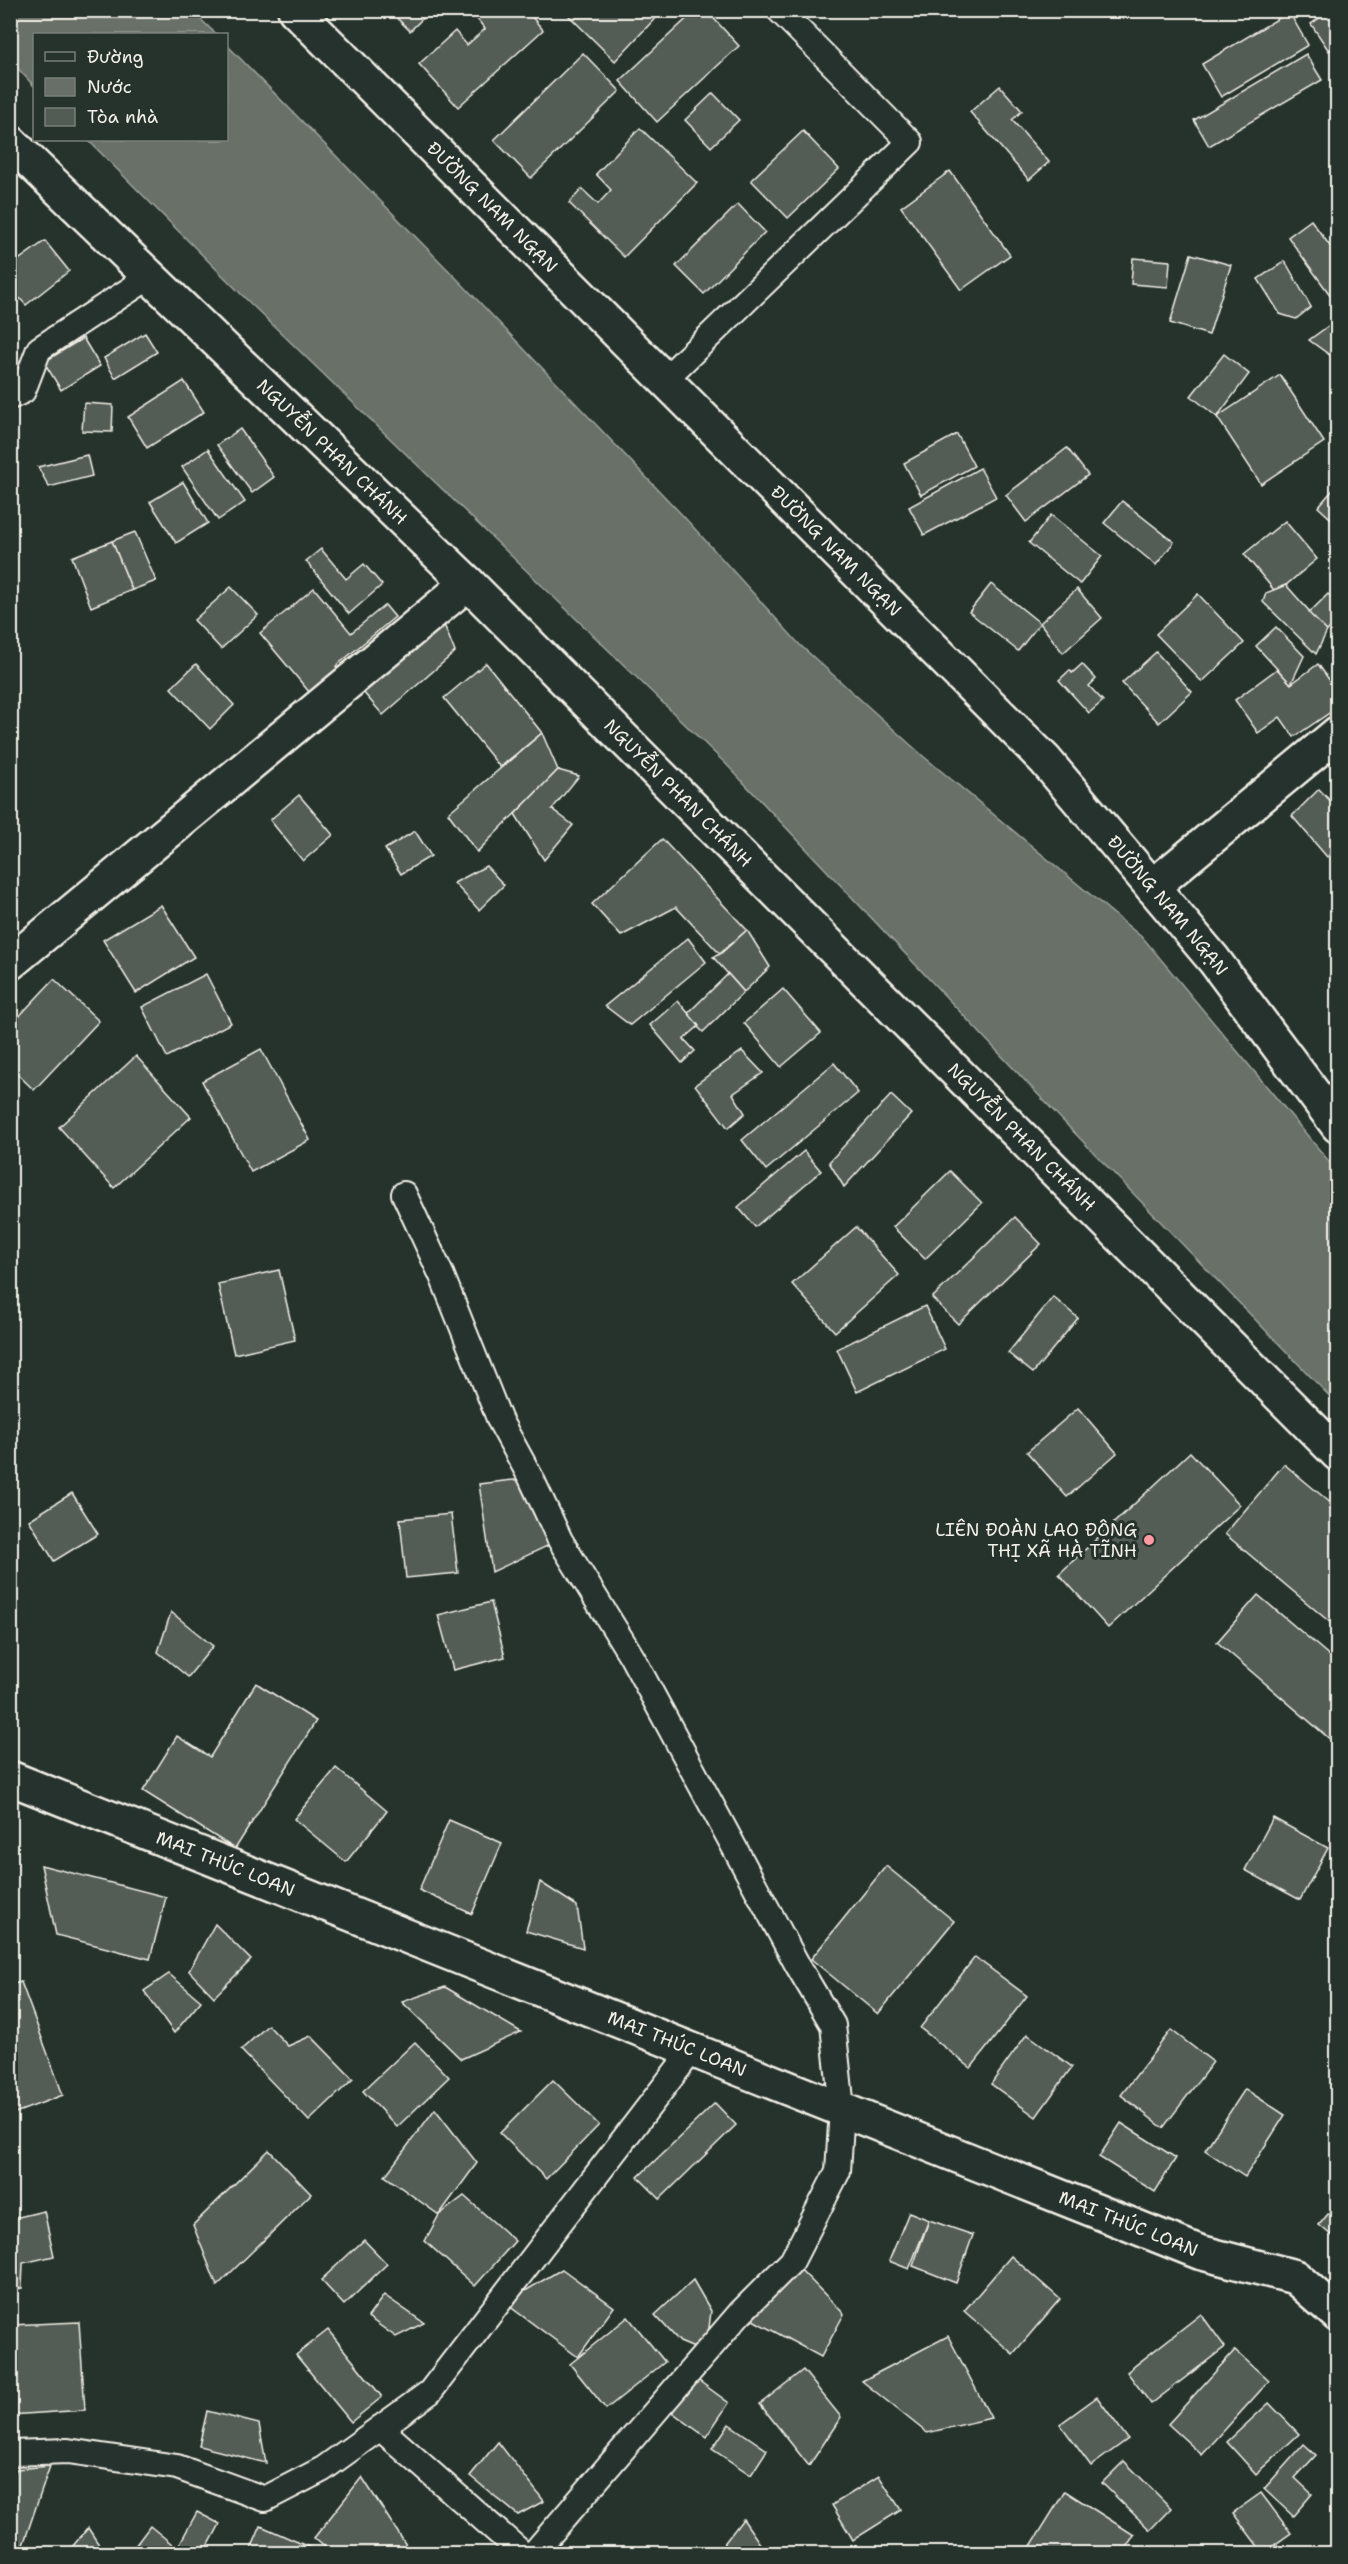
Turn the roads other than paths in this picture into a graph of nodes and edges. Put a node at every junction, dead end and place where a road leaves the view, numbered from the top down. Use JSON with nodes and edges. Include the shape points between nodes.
{"nodes":[{"id":1,"x":779,"y":10,"type":"edge"},
{"id":2,"x":300,"y":12,"type":"edge"},
{"id":3,"x":10,"y":142,"type":"edge"},
{"id":4,"x":151,"y":276,"type":"junction"},
{"id":5,"x":664,"y":380,"type":"junction"},
{"id":6,"x":10,"y":397,"type":"edge"},
{"id":7,"x":468,"y":583,"type":"junction"},
{"id":8,"x":1338,"y":733,"type":"edge"},
{"id":9,"x":1152,"y":887,"type":"junction"},
{"id":10,"x":12,"y":956,"type":"edge"},
{"id":11,"x":1338,"y":1126,"type":"edge"},
{"id":12,"x":404,"y":1194,"type":"dead end"},
{"id":13,"x":1338,"y":1454,"type":"edge"},
{"id":14,"x":10,"y":1778,"type":"edge"},
{"id":15,"x":693,"y":2049,"type":"junction"},
{"id":16,"x":842,"y":2109,"type":"junction"},
{"id":17,"x":1338,"y":2315,"type":"edge"},
{"id":18,"x":380,"y":2428,"type":"junction"},
{"id":19,"x":10,"y":2452,"type":"edge"},
{"id":20,"x":523,"y":2553,"type":"edge"},
{"id":21,"x":533,"y":2553,"type":"edge"}],
"edges":[{"from":1,"to":5,"type":"lane","via":[[910,142]]},
{"from":2,"to":5,"type":"street","name":"ĐƯỜNG NAM NGẠN"},
{"from":3,"to":4,"type":"street","name":"NGUYỄN PHAN CHÁNH"},
{"from":4,"to":6,"type":"lane","via":[[39,349],[22,391]]},
{"from":4,"to":7,"type":"street","name":"NGUYỄN PHAN CHÁNH"},
{"from":5,"to":9,"type":"street","name":"ĐƯỜNG NAM NGẠN","via":[[1045,760]]},
{"from":7,"to":10,"type":"street"},
{"from":7,"to":13,"type":"street","name":"NGUYỄN PHAN CHÁNH"},
{"from":8,"to":9,"type":"street"},
{"from":9,"to":11,"type":"street","name":"ĐƯỜNG NAM NGẠN","via":[[1214,960]]},
{"from":12,"to":16,"type":"lane","via":[[442,1276],[500,1421],[560,1540],[632,1657],[833,2025]]},
{"from":14,"to":15,"type":"street","name":"MAI THÚC LOAN"},
{"from":15,"to":16,"type":"street","name":"MAI THÚC LOAN"},
{"from":15,"to":18,"type":"lane","via":[[430,2392]]},
{"from":16,"to":17,"type":"street","name":"MAI THÚC LOAN","via":[[1199,2252],[1295,2277]]},
{"from":16,"to":21,"type":"lane","via":[[838,2171],[792,2261],[740,2313]]},
{"from":18,"to":19,"type":"lane","via":[[323,2469],[265,2499],[177,2467],[68,2451]]},
{"from":18,"to":20,"type":"lane"}]}
